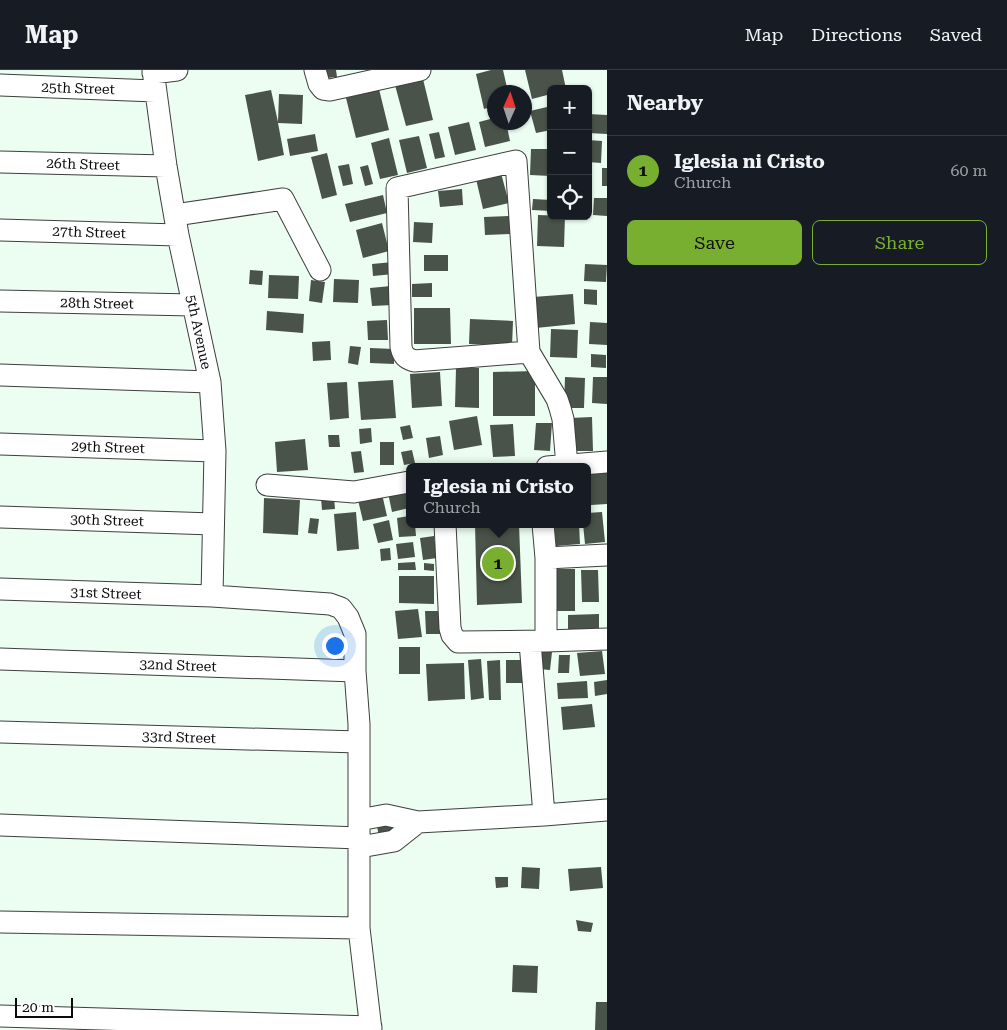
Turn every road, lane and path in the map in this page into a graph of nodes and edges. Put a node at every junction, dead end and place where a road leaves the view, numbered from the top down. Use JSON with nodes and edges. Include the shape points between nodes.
{"nodes":[{"id":1,"x":177,"y":70,"type":"edge"},
{"id":2,"x":315,"y":70,"type":"edge"},
{"id":3,"x":420,"y":70,"type":"edge"},
{"id":4,"x":154,"y":78,"type":"edge"},
{"id":5,"x":0,"y":85,"type":"edge"},
{"id":6,"x":0,"y":162,"type":"edge"},
{"id":7,"x":166,"y":166,"type":"junction"},
{"id":8,"x":177,"y":225,"type":"junction"},
{"id":9,"x":0,"y":230,"type":"edge"},
{"id":10,"x":320,"y":270,"type":"dead end"},
{"id":11,"x":0,"y":301,"type":"edge"},
{"id":12,"x":193,"y":305,"type":"junction"},
{"id":13,"x":529,"y":352,"type":"junction"},
{"id":14,"x":0,"y":375,"type":"edge"},
{"id":15,"x":210,"y":382,"type":"junction"},
{"id":16,"x":0,"y":444,"type":"edge"},
{"id":17,"x":215,"y":451,"type":"junction"},
{"id":18,"x":607,"y":462,"type":"edge"},
{"id":19,"x":557,"y":463,"type":"edge"},
{"id":20,"x":591,"y":463,"type":"edge"},
{"id":21,"x":406,"y":483,"type":"edge"},
{"id":22,"x":267,"y":486,"type":"dead end"},
{"id":23,"x":0,"y":517,"type":"edge"},
{"id":24,"x":214,"y":524,"type":"junction"},
{"id":25,"x":445,"y":528,"type":"edge"},
{"id":26,"x":543,"y":528,"type":"edge"},
{"id":27,"x":607,"y":555,"type":"edge"},
{"id":28,"x":546,"y":558,"type":"junction"},
{"id":29,"x":0,"y":589,"type":"edge"},
{"id":30,"x":212,"y":596,"type":"junction"},
{"id":31,"x":607,"y":639,"type":"edge"},
{"id":32,"x":538,"y":641,"type":"junction"},
{"id":33,"x":0,"y":659,"type":"edge"},
{"id":34,"x":355,"y":672,"type":"junction"},
{"id":35,"x":0,"y":732,"type":"edge"},
{"id":36,"x":358,"y":742,"type":"junction"},
{"id":37,"x":607,"y":810,"type":"edge"},
{"id":38,"x":544,"y":815,"type":"junction"},
{"id":39,"x":0,"y":825,"type":"edge"},
{"id":40,"x":360,"y":835,"type":"junction"},
{"id":41,"x":0,"y":922,"type":"edge"},
{"id":42,"x":359,"y":928,"type":"junction"},
{"id":43,"x":0,"y":1016,"type":"edge"},
{"id":44,"x":371,"y":1029,"type":"edge"}],
"edges":[{"from":1,"to":4,"type":"street","name":"25th Street"},
{"from":2,"to":3,"type":"street","via":[[318,84],[330,90]]},
{"from":4,"to":5,"type":"street","name":"25th Street"},
{"from":4,"to":7,"type":"street","name":"5th Avenue"},
{"from":6,"to":7,"type":"street","name":"26th Street"},
{"from":7,"to":8,"type":"street","name":"5th Avenue"},
{"from":8,"to":9,"type":"street","name":"27th Street"},
{"from":8,"to":10,"type":"street","name":"27th Street","via":[[283,199]]},
{"from":8,"to":12,"type":"street","name":"5th Avenue"},
{"from":11,"to":12,"type":"street","name":"28th Street"},
{"from":12,"to":15,"type":"street","name":"5th Avenue"},
{"from":13,"to":13,"type":"street","via":[[414,361],[406,358],[401,347],[397,188],[516,161]]},
{"from":13,"to":19,"type":"street","via":[[557,399],[563,419]]},
{"from":14,"to":15,"type":"street"},
{"from":15,"to":17,"type":"street","name":"5th Avenue"},
{"from":16,"to":17,"type":"street","name":"29th Street"},
{"from":17,"to":24,"type":"street","name":"5th Avenue"},
{"from":18,"to":20,"type":"street"},
{"from":21,"to":22,"type":"street","via":[[354,492]]},
{"from":23,"to":24,"type":"street","name":"30th Street"},
{"from":24,"to":30,"type":"street","name":"5th Avenue"},
{"from":25,"to":32,"type":"street","via":[[452,635],[458,642]]},
{"from":26,"to":28,"type":"street"},
{"from":27,"to":28,"type":"street"},
{"from":28,"to":32,"type":"street"},
{"from":29,"to":30,"type":"street","name":"31st Street"},
{"from":30,"to":34,"type":"street","name":"31st Street","via":[[330,604],[341,608],[355,634]]},
{"from":31,"to":32,"type":"street"},
{"from":32,"to":38,"type":"street"},
{"from":33,"to":34,"type":"street","name":"32nd Street"},
{"from":34,"to":36,"type":"street"},
{"from":35,"to":36,"type":"street","name":"33rd Street"},
{"from":36,"to":40,"type":"street"},
{"from":37,"to":38,"type":"street"},
{"from":38,"to":40,"type":"street","via":[[418,822],[394,841]]},
{"from":39,"to":40,"type":"street"},
{"from":40,"to":42,"type":"street"},
{"from":41,"to":42,"type":"street"},
{"from":42,"to":44,"type":"street"},
{"from":43,"to":44,"type":"street"}]}
